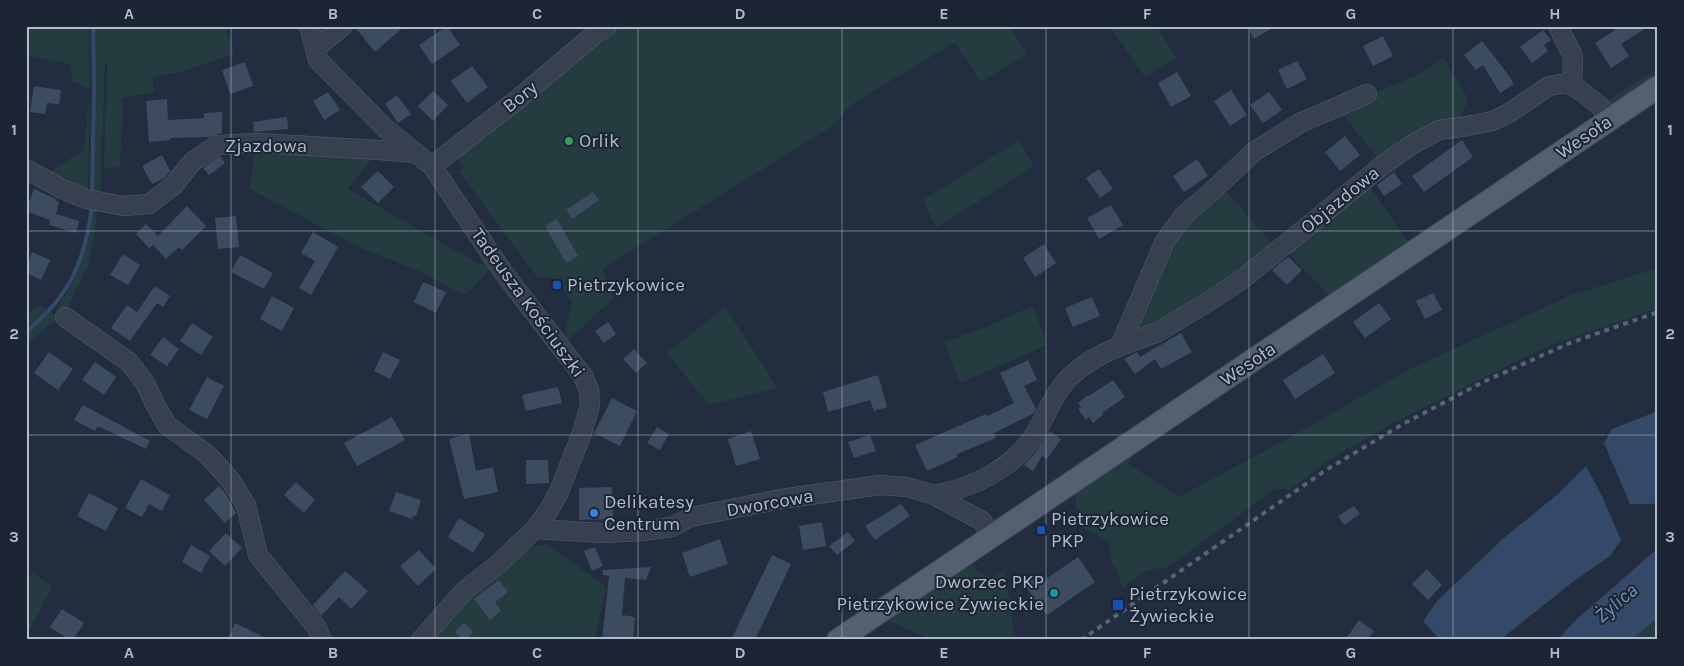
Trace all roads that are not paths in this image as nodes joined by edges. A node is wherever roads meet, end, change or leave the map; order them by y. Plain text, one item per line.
1 (309, 26) edge
2 (343, 26) edge
3 (607, 26) edge
4 (1558, 26) edge
5 (315, 49) junction
6 (1572, 86) junction
7 (1658, 87) edge
8 (1367, 94) dead end
9 (1609, 120) junction
10 (416, 153) junction
11 (432, 166) junction
12 (26, 169) edge
13 (65, 318) dead end
14 (1120, 346) junction
15 (934, 495) junction
16 (535, 529) junction
17 (992, 537) junction
18 (322, 640) edge
19 (421, 640) edge
20 (838, 640) edge

1 - 5 street, Tadeusza Kościuszki
2 - 5 street
3 - 11 street, Bory
4 - 6 street
5 - 10 street, Tadeusza Kościuszki
6 - 9 street
6 - 14 street, Objazdowa
7 - 9 main road, Wesoła
8 - 14 street
9 - 17 main road, Wesoła
10 - 11 street, Tadeusza Kościuszki
10 - 12 street, Zjazdowa
11 - 16 street, Tadeusza Kościuszki
13 - 18 street
14 - 15 street, Objazdowa
15 - 16 street, Dworcowa
15 - 17 street, Dworcowa
16 - 19 street, Tadeusza Kościuszki
17 - 20 main road, Wesoła

